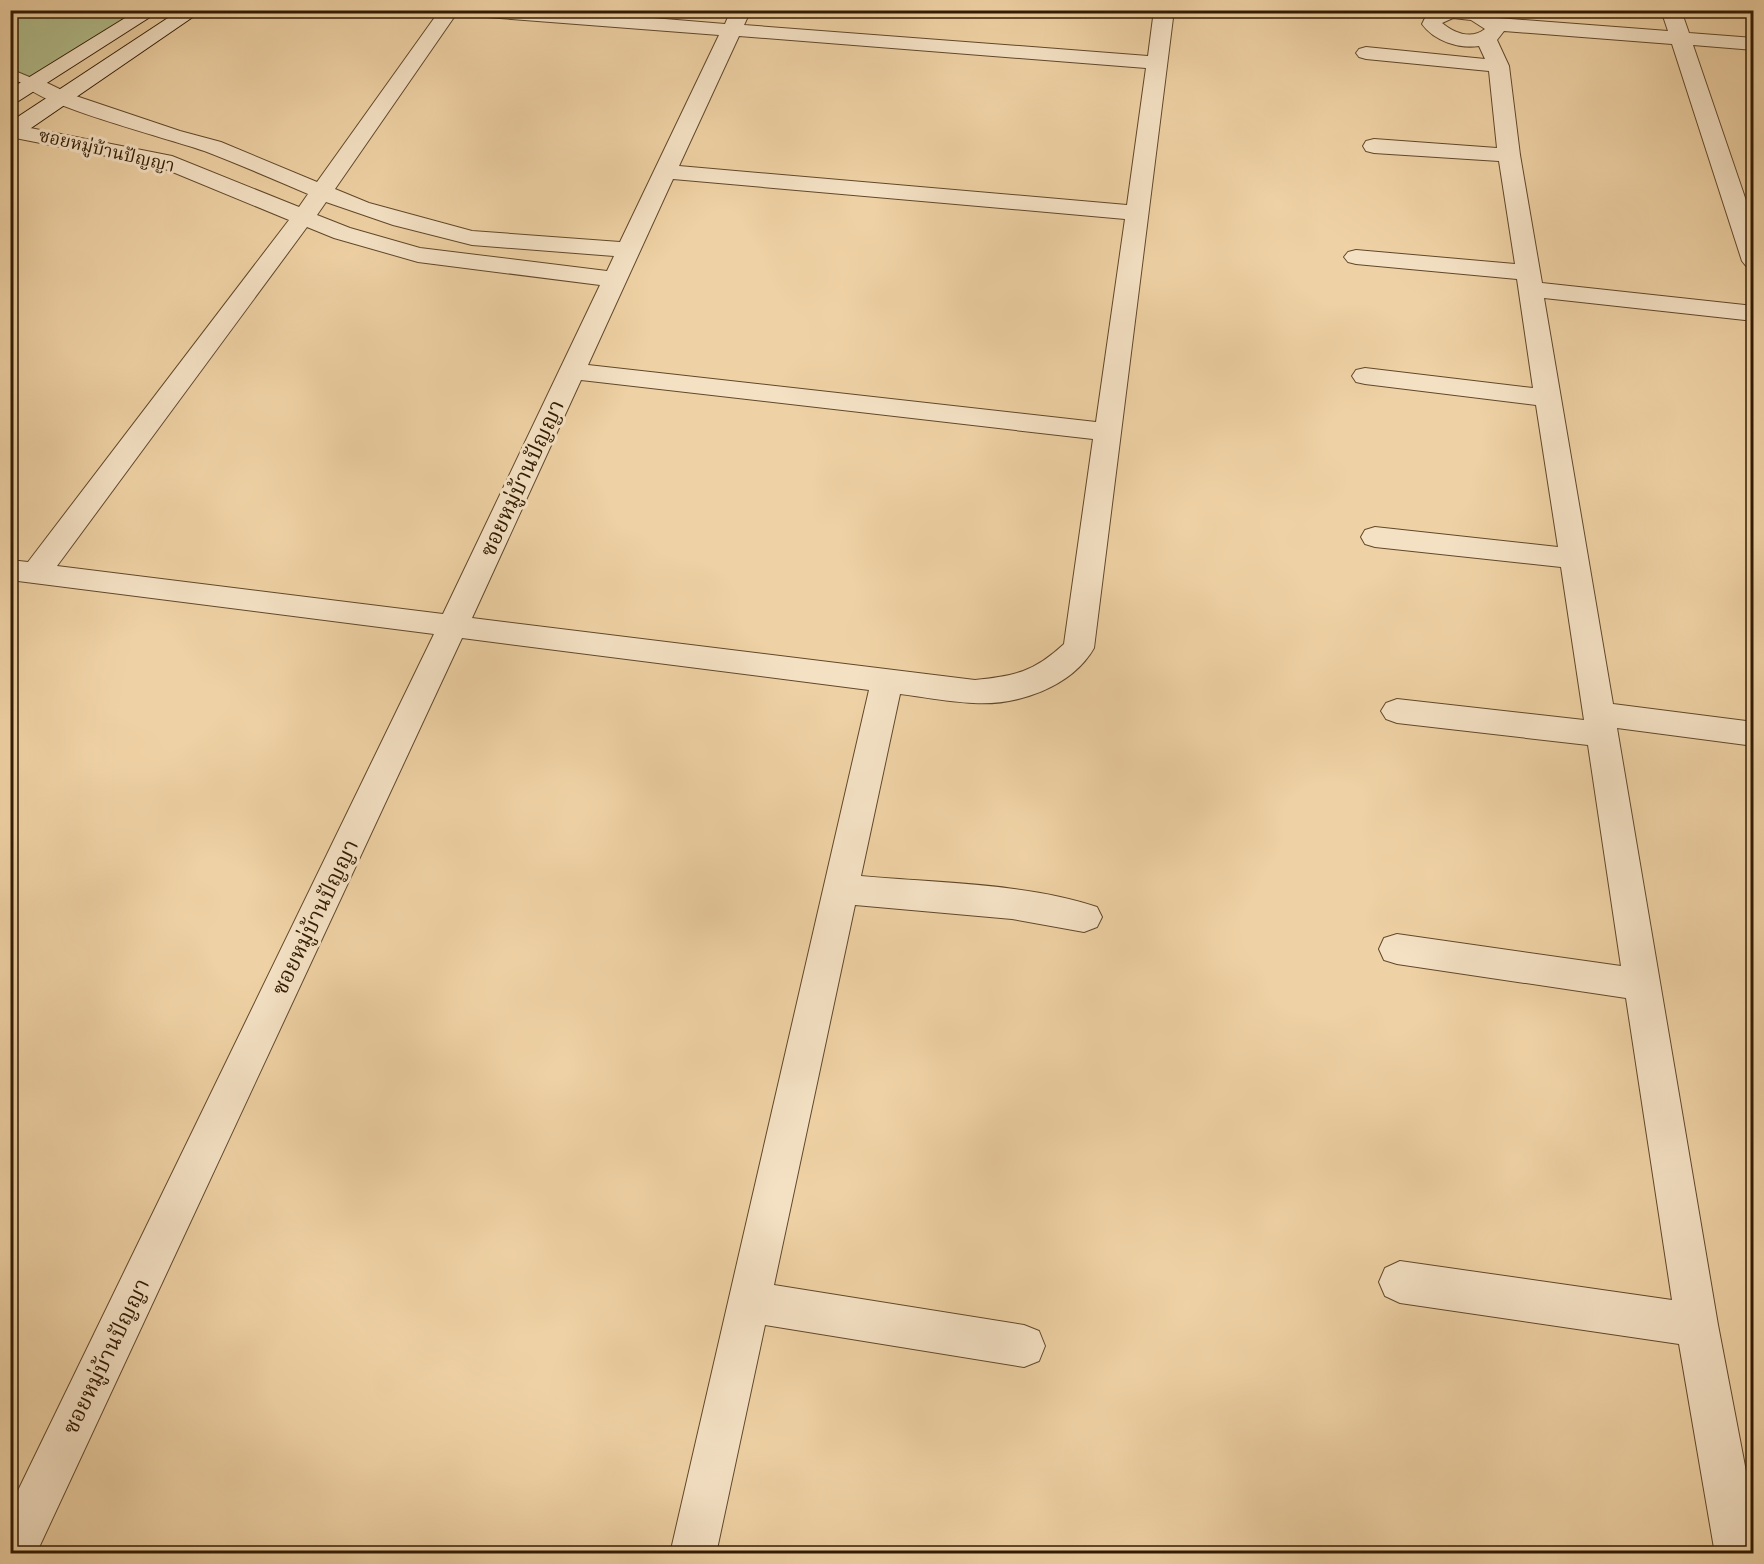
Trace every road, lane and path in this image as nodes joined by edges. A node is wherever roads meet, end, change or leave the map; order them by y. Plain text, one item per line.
1 (152, 10) edge
2 (194, 10) edge
3 (450, 10) edge
4 (474, 10) edge
5 (1164, 10) edge
6 (1671, 10) edge
7 (1440, 12) edge
8 (736, 21) edge
9 (1681, 40) junction
10 (1492, 43) junction
11 (1754, 44) edge
12 (1366, 54) dead end
13 (1157, 63) junction
14 (10, 72) edge
15 (34, 84) junction
16 (10, 98) edge
17 (63, 98) junction
18 (12, 130) edge
19 (1374, 146) dead end
20 (1509, 155) junction
21 (664, 172) junction
22 (323, 191) junction
23 (1138, 213) junction
24 (303, 217) junction
25 (628, 250) junction
26 (1356, 257) dead end
27 (1754, 261) edge
28 (614, 279) junction
29 (1530, 281) junction
30 (1754, 314) edge
31 (572, 371) junction
32 (1365, 376) dead end
33 (1549, 398) junction
34 (1108, 432) junction
35 (1375, 537) dead end
36 (1574, 559) junction
37 (23, 572) edge
38 (452, 627) junction
39 (887, 682) junction
40 (1397, 711) dead end
41 (1601, 724) junction
42 (1754, 734) edge
43 (841, 889) junction
44 (1084, 917) dead end
45 (1396, 949) dead end
46 (1642, 985) junction
47 (1400, 1282) dead end
48 (749, 1302) junction
49 (1697, 1325) junction
50 (1024, 1346) dead end
51 (1743, 1553) edge
52 (12, 1554) edge
53 (693, 1554) edge

1 - 15 street
2 - 17 street
3 - 22 street
4 - 8 street
5 - 13 street
6 - 9 street
7 - 10 street
7 - 10 street
8 - 13 street
8 - 21 street, ซอยหมู่บ้านปัญญา
9 - 10 street
9 - 11 street
9 - 27 street
10 - 12 street
10 - 20 street
13 - 23 street
14 - 15 lane
15 - 16 street
15 - 17 street, ซอยหมู่บ้านปัญญา
17 - 18 street
17 - 22 street, ซอยหมู่บ้านปัญญา
18 - 24 street, ซอยหมู่บ้านปัญญา
19 - 20 street
20 - 29 street
21 - 23 street
21 - 25 street, ซอยหมู่บ้านปัญญา
22 - 24 street
22 - 25 street, ซอยหมู่บ้านปัญญา
23 - 34 street
24 - 28 street, ซอยหมู่บ้านปัญญา
24 - 37 street
25 - 28 street, ซอยหมู่บ้านปัญญา
26 - 29 street
28 - 31 street, ซอยหมู่บ้านปัญญา
29 - 30 street
29 - 33 street
31 - 34 street
31 - 38 street, ซอยหมู่บ้านปัญญา
32 - 33 street
33 - 36 street
34 - 39 street
35 - 36 street
36 - 41 street
37 - 38 street
38 - 39 street
38 - 52 street, ซอยหมู่บ้านปัญญา
39 - 43 street
40 - 41 street
41 - 42 street
41 - 46 street
43 - 44 street
43 - 48 street
45 - 46 street
46 - 49 street
47 - 49 street
48 - 50 street
48 - 53 street
49 - 51 street

